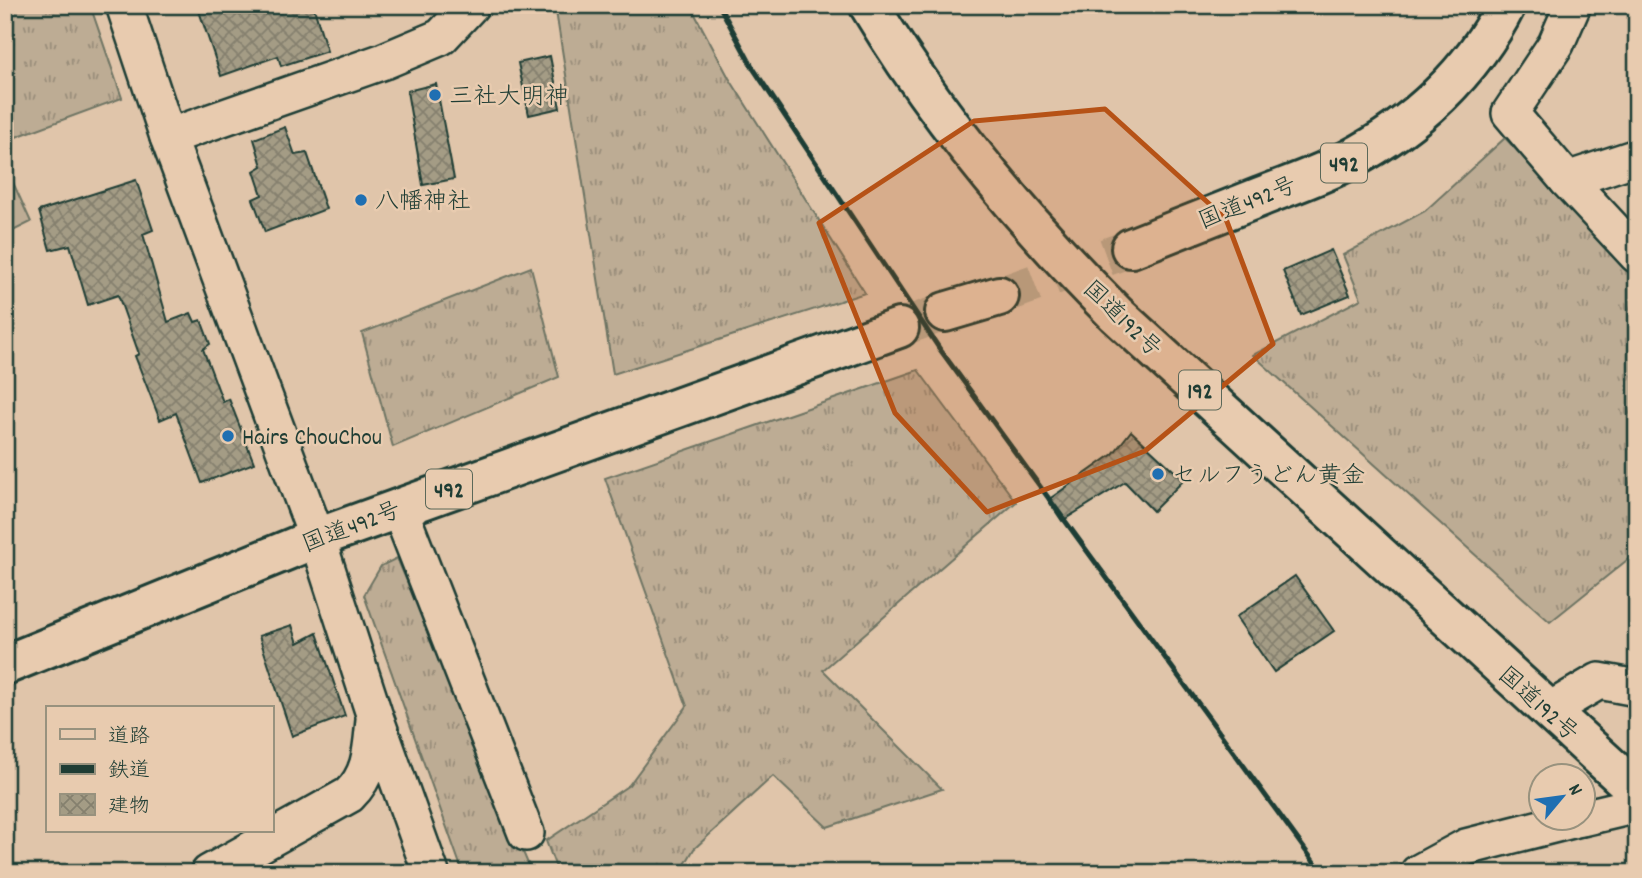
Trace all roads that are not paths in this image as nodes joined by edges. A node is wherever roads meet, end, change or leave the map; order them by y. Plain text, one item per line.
1 (124, 5) edge
2 (471, 5) edge
3 (869, 5) edge
4 (1506, 5) edge
5 (1573, 5) edge
6 (167, 137) junction
7 (1637, 157) edge
8 (1567, 180) junction
9 (1131, 248) tunnel mouth
10 (1637, 255) edge
11 (999, 296) tunnel mouth
12 (945, 312) tunnel mouth
13 (899, 328) tunnel mouth
14 (398, 508) junction
15 (317, 538) junction
16 (5, 665) edge
17 (1637, 688) edge
18 (374, 714) junction
19 (1561, 724) junction
20 (1637, 791) edge
21 (1637, 804) edge
22 (1596, 814) edge
23 (1526, 832) edge
24 (526, 833) dead end
25 (209, 873) edge
26 (431, 873) edge
27 (1418, 873) edge

1 - 6 street
2 - 6 street
3 - 19 highway, 国道192号 / 192
4 - 9 highway, 国道492号 / 492
5 - 8 street
6 - 15 street
7 - 8 street
8 - 10 street
11 - 12 highway
13 - 14 highway, 国道492号 / 492
14 - 15 highway, 国道492号 / 492
14 - 24 street
15 - 16 highway, 国道492号 / 492
15 - 18 street
17 - 19 street
18 - 25 street
18 - 26 street
19 - 20 highway, 国道192号 / 192
21 - 22 street
23 - 27 street

